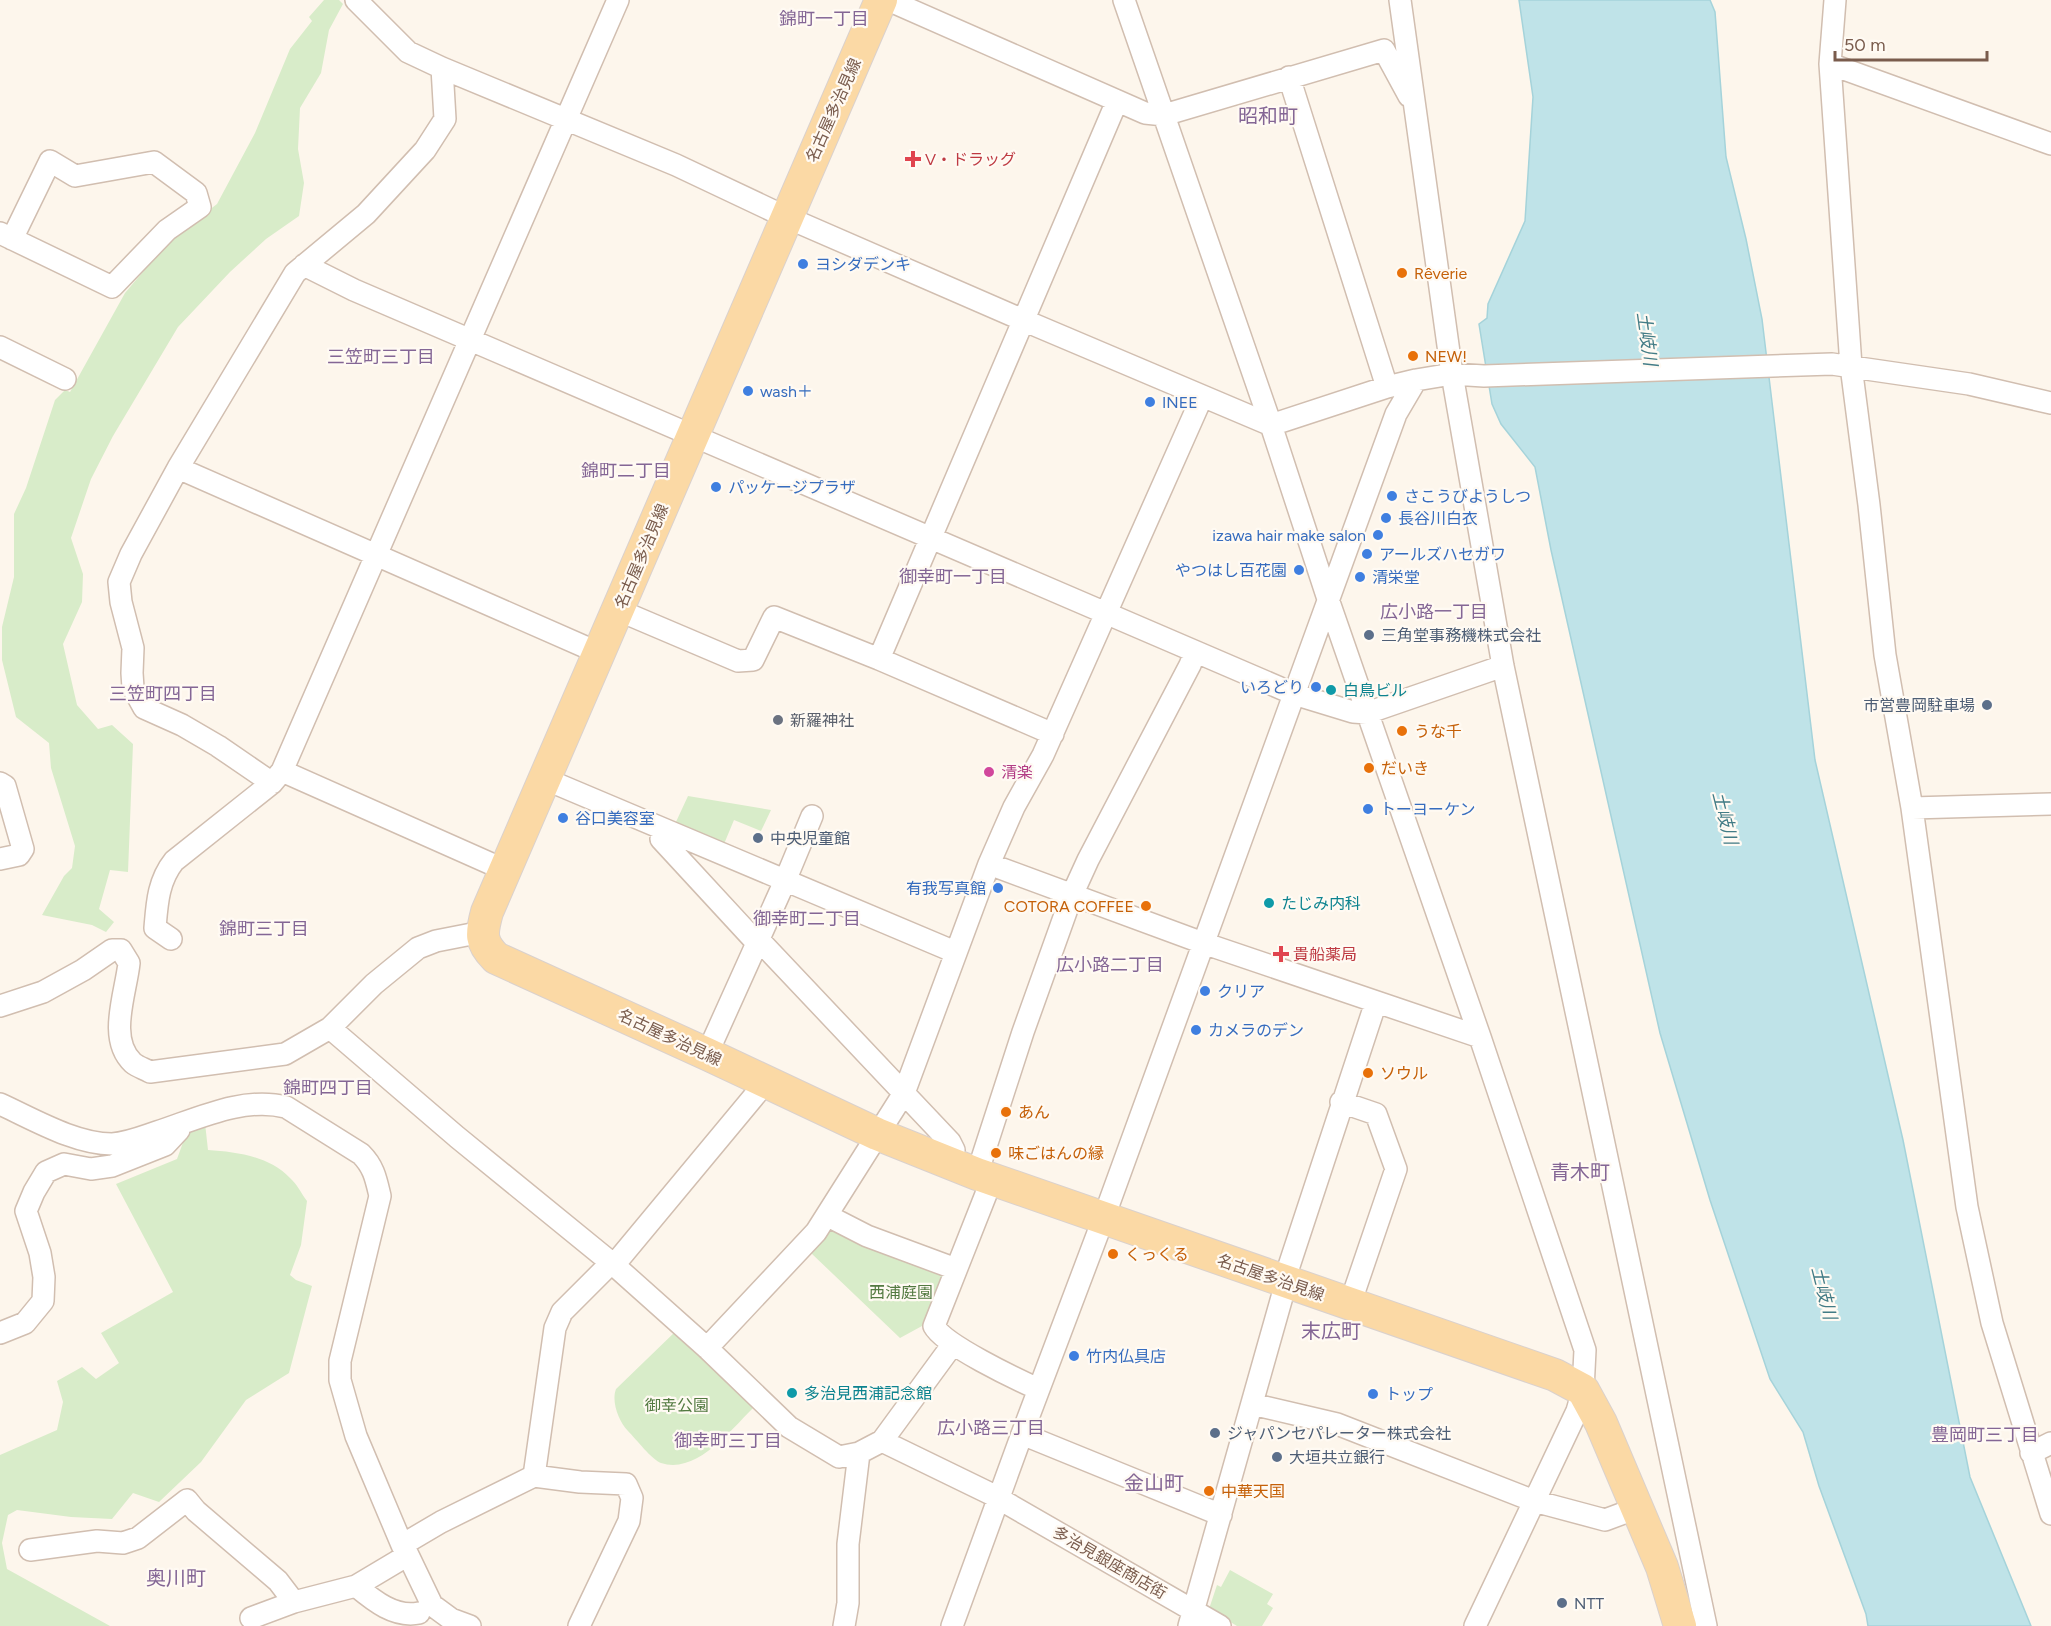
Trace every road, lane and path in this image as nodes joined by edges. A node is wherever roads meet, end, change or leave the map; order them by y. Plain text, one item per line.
1 (356, 0) edge
2 (618, 0) edge
3 (881, 0) edge
4 (888, 0) edge
5 (1124, 0) edge
6 (1400, 0) edge
7 (1835, 0) edge
8 (1830, 64) junction
9 (442, 68) junction
10 (1289, 77) junction
11 (1117, 101) junction
12 (1417, 110) junction
13 (1164, 115) junction
14 (566, 119) junction
15 (2051, 144) edge
16 (786, 217) junction
17 (6, 236) edge
18 (304, 265) junction
19 (1023, 320) junction
20 (470, 339) junction
21 (0, 347) edge
22 (1842, 365) junction
23 (1452, 374) junction
24 (65, 379) dead end
25 (1416, 380) junction
26 (1387, 387) junction
27 (1202, 397) junction
28 (2051, 403) edge
29 (1271, 424) junction
30 (693, 437) junction
31 (178, 468) junction
32 (930, 538) junction
33 (376, 555) junction
34 (1328, 599) junction
35 (618, 610) junction
36 (1106, 614) junction
37 (1195, 652) junction
38 (599, 653) junction
39 (879, 659) junction
40 (1503, 666) junction
41 (1294, 694) junction
42 (1367, 713) junction
43 (1053, 734) junction
44 (277, 777) junction
45 (545, 779) junction
46 (0, 783) edge
47 (2051, 804) edge
48 (1912, 808) junction
49 (812, 816) dead end
50 (661, 839) dead end
51 (0, 859) edge
52 (989, 864) junction
53 (505, 870) junction
54 (785, 881) junction
55 (1072, 895) junction
56 (482, 932) junction
57 (171, 939) dead end
58 (758, 941) junction
59 (1203, 943) junction
60 (955, 952) junction
61 (1376, 1002) junction
62 (0, 1006) edge
63 (330, 1028) junction
64 (1480, 1037) junction
65 (707, 1054) junction
66 (766, 1082) junction
67 (904, 1093) junction
68 (1341, 1102) junction
69 (0, 1104) edge
70 (185, 1123) junction
71 (877, 1134) junction
72 (954, 1150) dead end
73 (985, 1177) junction
74 (828, 1216) junction
75 (1104, 1218) junction
76 (614, 1265) junction
77 (956, 1269) junction
78 (1286, 1282) junction
79 (1350, 1304) junction
80 (0, 1333) edge
81 (953, 1344) junction
82 (707, 1348) junction
83 (1038, 1389) junction
84 (1583, 1390) junction
85 (1252, 1404) junction
86 (1022, 1434) junction
87 (882, 1441) junction
88 (2051, 1443) edge
89 (859, 1453) junction
90 (2031, 1453) junction
91 (534, 1476) junction
92 (999, 1499) junction
93 (1534, 1501) junction
94 (1637, 1508) junction
95 (2051, 1514) edge
96 (1221, 1515) junction
97 (30, 1550) dead end
98 (405, 1550) junction
99 (356, 1586) junction
100 (294, 1602) junction
101 (421, 1614) edge
102 (250, 1618) dead end
103 (1191, 1618) edge
104 (470, 1626) edge
105 (579, 1626) edge
106 (844, 1626) edge
107 (952, 1626) edge
108 (1220, 1626) edge
109 (1475, 1626) edge
110 (1680, 1626) edge
111 (1706, 1626) edge

1 - 9 street
2 - 14 street
3 - 16 main road, 名古屋多治見線
4 - 11 street
5 - 13 street
6 - 12 street
7 - 8 street
8 - 15 street
8 - 22 street
9 - 14 street
9 - 18 street
10 - 12 street
10 - 13 street
10 - 26 street
11 - 13 street
11 - 19 street
12 - 23 street
13 - 29 street
14 - 16 street
14 - 20 street
16 - 19 street
16 - 30 main road, 名古屋多治見線
17 - 17 street
18 - 20 street
18 - 31 street
19 - 27 street
19 - 32 street
20 - 30 street
20 - 33 street
21 - 24 street
22 - 23 street
22 - 28 street
22 - 48 street
23 - 25 street
23 - 40 street
25 - 26 street
25 - 34 street
26 - 29 street
27 - 29 street
27 - 36 street
29 - 34 street
30 - 32 street
30 - 35 main road, 名古屋多治見線
31 - 33 street
31 - 44 street
32 - 36 street
32 - 39 street
33 - 38 street
33 - 44 street
34 - 41 street
34 - 42 street
35 - 38 main road, 名古屋多治見線
35 - 39 street
36 - 37 street
36 - 43 street
37 - 41 street
37 - 55 street
38 - 45 main road, 名古屋多治見線
39 - 43 street
40 - 42 street
40 - 111 street
41 - 42 street
41 - 59 street
42 - 64 street
43 - 52 street
44 - 53 street
44 - 57 street
45 - 53 main road, 名古屋多治見線
45 - 54 street
46 - 51 street
47 - 48 street
48 - 90 street
49 - 54 street
50 - 58 street
52 - 55 street
52 - 60 street
53 - 56 main road, 名古屋多治見線
54 - 58 street
54 - 60 street
55 - 59 street
55 - 73 street
56 - 63 street
56 - 65 main road, 名古屋多治見線
58 - 65 street
58 - 67 street
59 - 61 street
59 - 75 street
60 - 67 street
61 - 64 street
61 - 68 street
62 - 63 street
63 - 76 street
64 - 84 street
65 - 66 main road, 名古屋多治見線
66 - 71 main road, 名古屋多治見線
66 - 76 street
67 - 71 street
67 - 72 street
68 - 78 street
68 - 79 street
69 - 70 street
70 - 80 street
70 - 98 street
71 - 73 main road, 名古屋多治見線
71 - 74 street
73 - 75 main road, 名古屋多治見線
73 - 77 street
74 - 77 street
74 - 82 street
75 - 78 main road, 名古屋多治見線
75 - 83 street
76 - 82 street
76 - 91 street
77 - 81 street
78 - 79 main road, 名古屋多治見線
78 - 85 street
79 - 84 main road, 名古屋多治見線
81 - 83 street
81 - 87 street
82 - 89 street
83 - 86 street
84 - 93 street
84 - 94 main road
85 - 93 street
85 - 96 street
86 - 92 street
86 - 96 street
87 - 89 street
87 - 92 street, 多治見銀座商店街
88 - 90 street
89 - 106 street
90 - 95 street
91 - 98 street
91 - 105 street
92 - 103 street, 多治見銀座商店街
92 - 107 street
93 - 94 street
93 - 109 street
94 - 110 main road
96 - 103 street
97 - 100 street
98 - 99 street
98 - 101 street
99 - 100 street
99 - 101 street
100 - 102 street
101 - 104 street
103 - 108 street, 多治見銀座商店街

